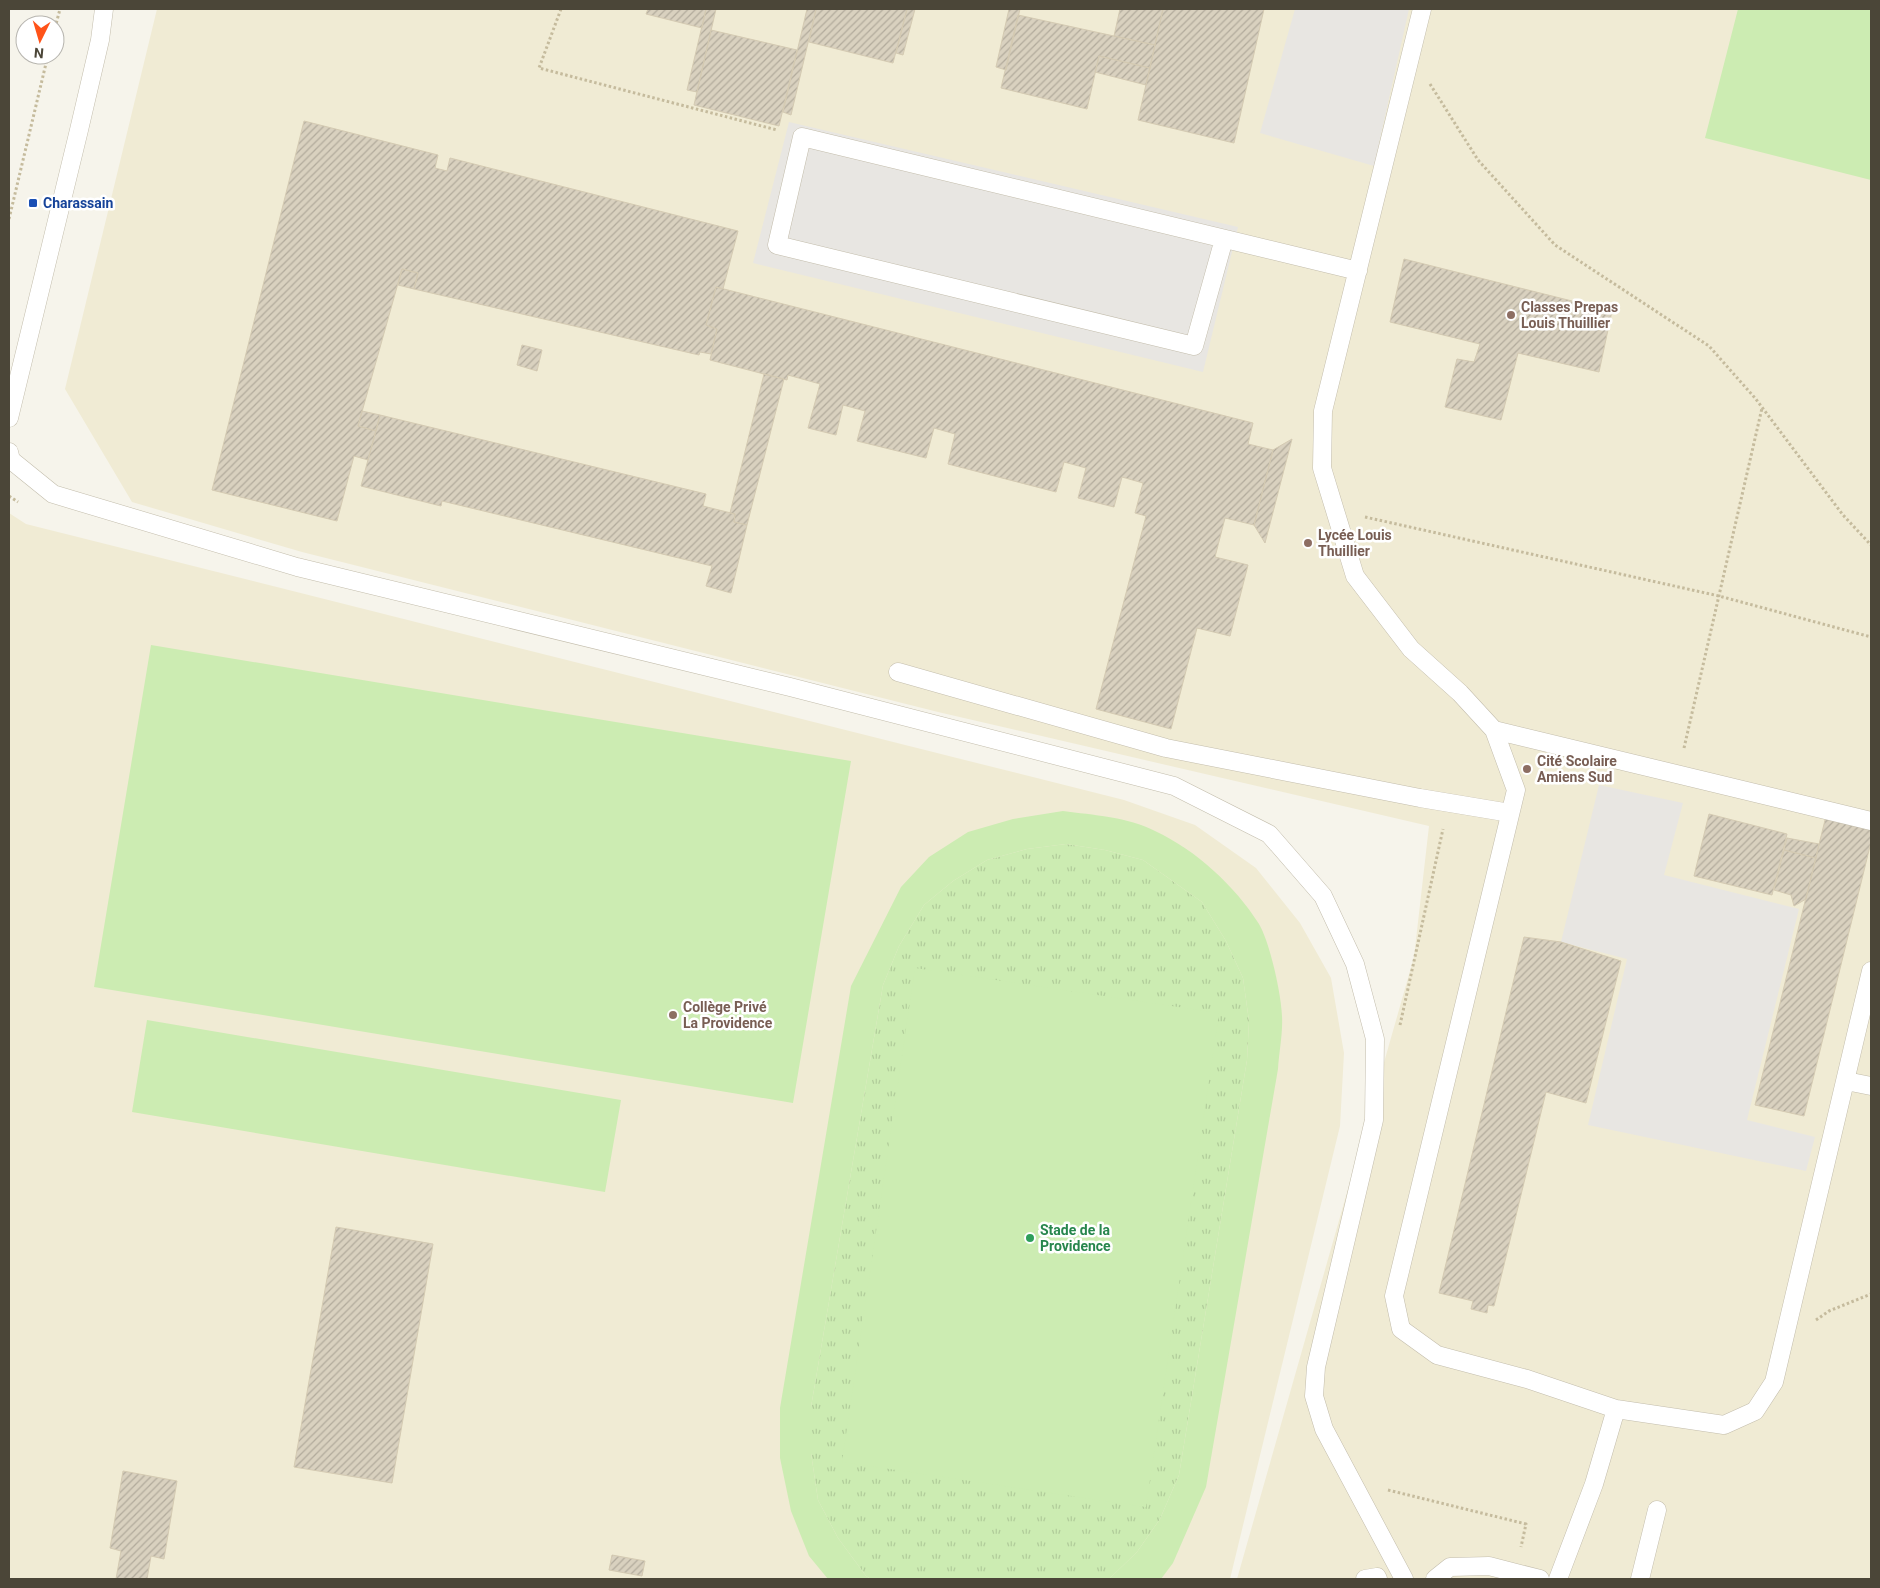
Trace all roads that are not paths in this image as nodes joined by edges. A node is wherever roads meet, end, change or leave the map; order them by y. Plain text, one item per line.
1 (104, 9) edge
2 (1422, 9) edge
3 (1224, 239) junction
4 (1358, 271) junction
5 (9, 418) edge
6 (9, 452) edge
7 (898, 672) dead end
8 (1494, 730) junction
9 (1510, 813) junction
10 (1871, 822) edge
11 (1871, 971) edge
12 (1846, 1081) junction
13 (1871, 1086) edge
14 (1616, 1409) junction
15 (1657, 1510) dead end
16 (1365, 1579) edge
17 (1378, 1579) edge
18 (1404, 1579) edge
19 (1435, 1579) edge
20 (1540, 1579) edge
21 (1558, 1579) edge
22 (1640, 1579) edge

1 - 5 lane
2 - 4 lane
3 - 3 lane
3 - 4 lane
4 - 8 lane
6 - 18 lane
7 - 9 lane
8 - 9 lane
8 - 10 lane
9 - 14 lane
11 - 12 lane
12 - 13 lane
12 - 14 lane
14 - 21 lane
15 - 22 lane
16 - 17 lane
19 - 20 lane

